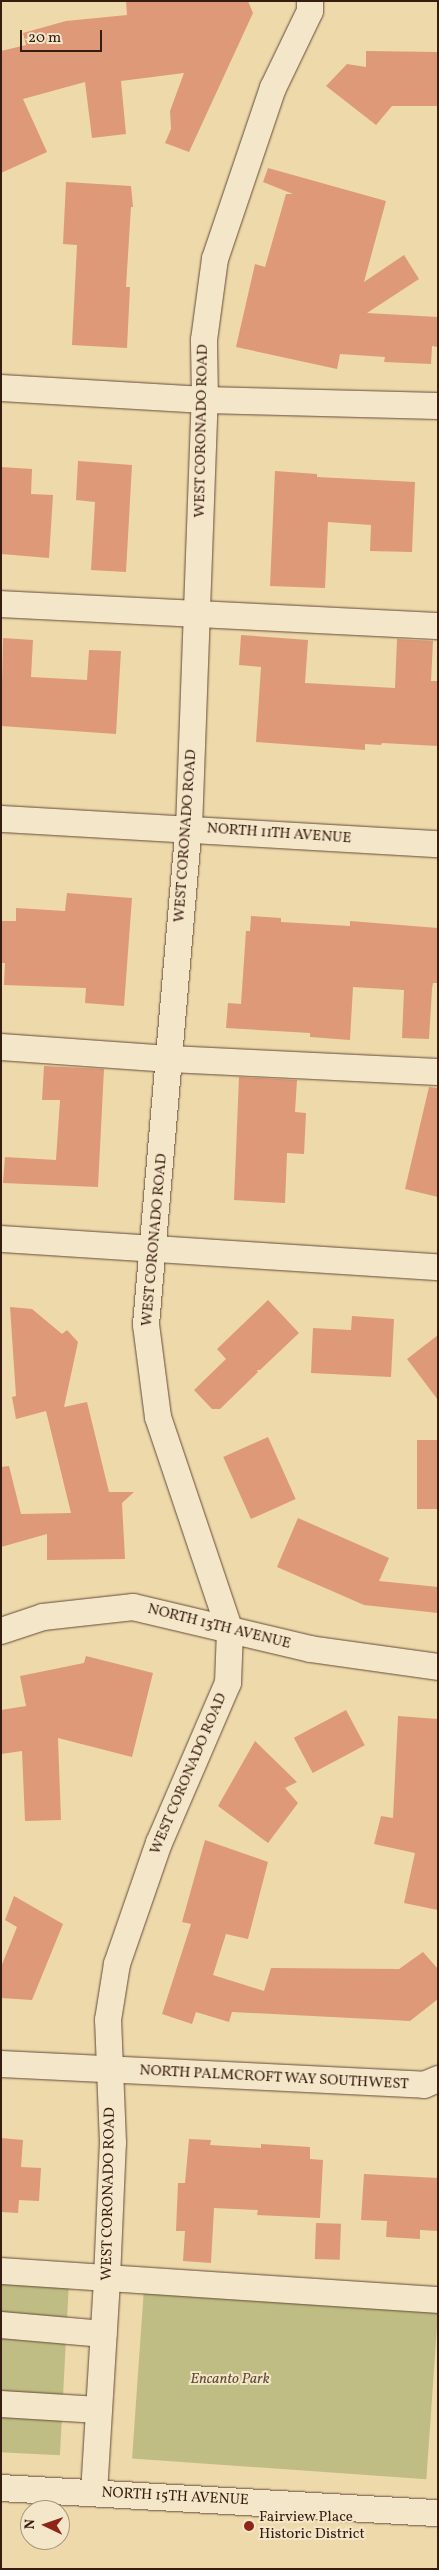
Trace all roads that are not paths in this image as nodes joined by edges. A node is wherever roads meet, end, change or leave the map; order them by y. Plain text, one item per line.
1 (310, 1) edge
2 (1, 388) edge
3 (204, 400) junction
4 (438, 406) edge
5 (1, 604) edge
6 (197, 616) junction
7 (438, 626) edge
8 (1, 819) edge
9 (189, 828) junction
10 (438, 844) edge
11 (1, 1047) edge
12 (170, 1059) junction
13 (438, 1072) edge
14 (1, 1239) edge
15 (153, 1249) junction
16 (438, 1267) edge
17 (1, 1630) edge
18 (230, 1631) junction
19 (438, 1667) edge
20 (1, 2064) edge
21 (109, 2071) junction
22 (438, 2079) edge
23 (1, 2271) edge
24 (108, 2278) junction
25 (438, 2300) edge
26 (1, 2325) edge
27 (104, 2334) junction
28 (1, 2404) edge
29 (99, 2410) junction
30 (1, 2488) edge
31 (94, 2493) junction
32 (438, 2513) edge

1 - 3 street, WEST CORONADO ROAD
2 - 3 street
3 - 4 street
3 - 6 street, WEST CORONADO ROAD
5 - 6 street
6 - 7 street
6 - 9 street, WEST CORONADO ROAD
8 - 9 street, NORTH 11TH AVENUE
9 - 10 street, NORTH 11TH AVENUE
9 - 12 street, WEST CORONADO ROAD
11 - 12 street
12 - 13 street
12 - 15 street, WEST CORONADO ROAD
14 - 15 street
15 - 16 street
15 - 18 street, WEST CORONADO ROAD
17 - 18 street, NORTH 13TH AVENUE
18 - 19 street, NORTH 13TH AVENUE
18 - 21 street, WEST CORONADO ROAD
20 - 21 street, NORTH PALMCROFT WAY SOUTHWEST
21 - 22 street, NORTH PALMCROFT WAY SOUTHWEST
21 - 24 street, WEST CORONADO ROAD
23 - 24 street
24 - 25 street
24 - 27 street, WEST CORONADO ROAD
26 - 27 street
27 - 29 street, WEST CORONADO ROAD
28 - 29 street
29 - 31 street, WEST CORONADO ROAD
30 - 31 street, NORTH 15TH AVENUE
31 - 32 street, NORTH 15TH AVENUE

